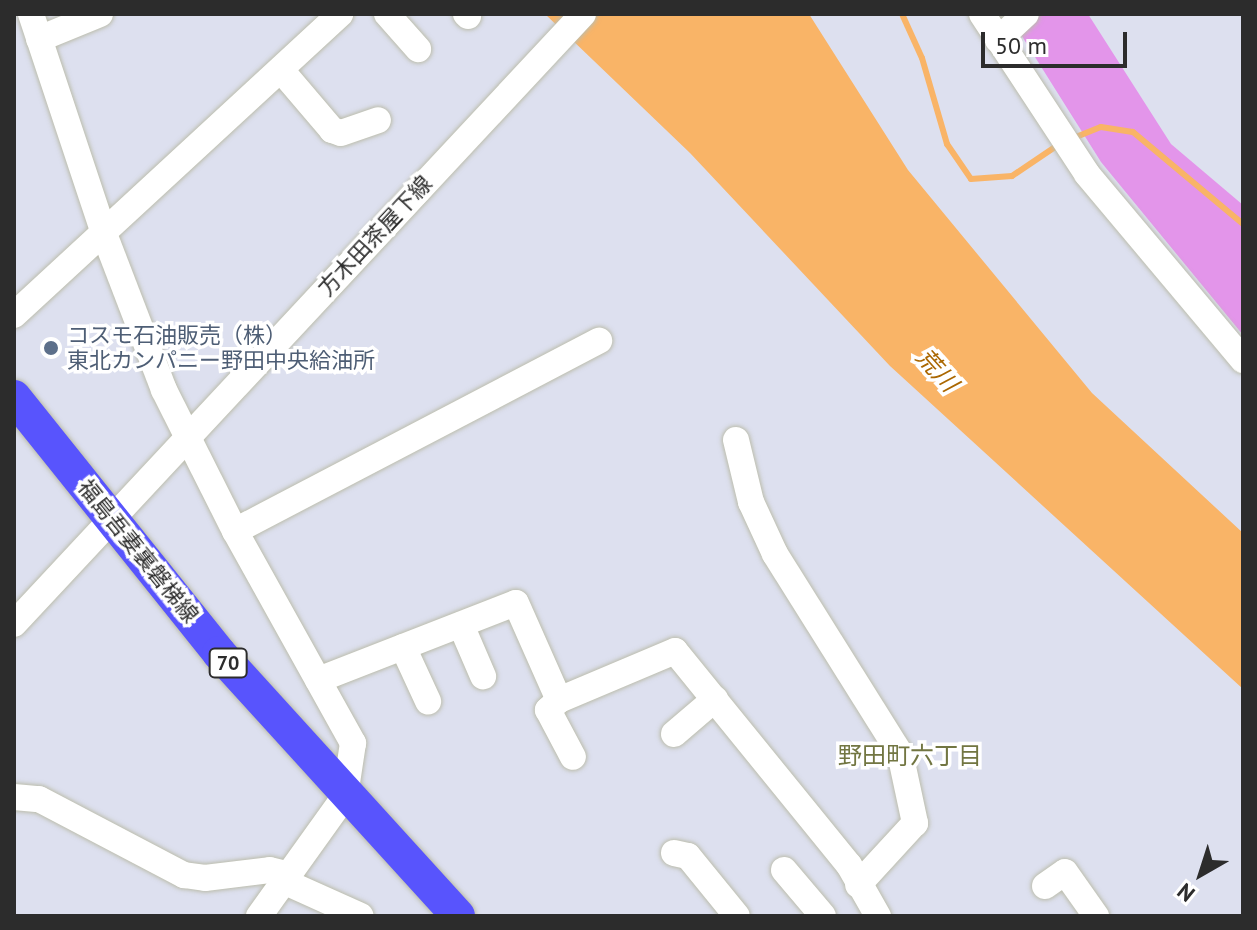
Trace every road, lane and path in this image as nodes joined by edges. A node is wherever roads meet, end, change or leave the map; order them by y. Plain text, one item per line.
1 (100, 14) edge
2 (340, 14) edge
3 (387, 14) edge
4 (583, 14) edge
5 (982, 14) edge
6 (1026, 14) edge
7 (35, 26) edge
8 (998, 40) junction
9 (418, 49) dead end
10 (281, 70) junction
11 (378, 120) dead end
12 (103, 231) junction
13 (14, 315) edge
14 (599, 341) dead end
15 (1243, 360) edge
16 (14, 397) edge
17 (187, 440) junction
18 (736, 440) dead end
19 (112, 519) junction
20 (235, 531) junction
21 (14, 624) edge
22 (461, 625) junction
23 (403, 647) junction
24 (483, 676) dead end
25 (318, 680) junction
26 (715, 699) junction
27 (559, 700) junction
28 (428, 701) dead end
29 (674, 734) dead end
30 (573, 757) dead end
31 (345, 796) junction
32 (14, 797) edge
33 (674, 853) dead end
34 (784, 870) dead end
35 (285, 878) junction
36 (1045, 886) dead end
37 (865, 905) edge
38 (259, 916) edge
39 (361, 916) edge
40 (458, 916) edge
41 (737, 916) edge
42 (823, 916) edge
43 (1096, 916) edge

1 - 7 street
2 - 10 street
3 - 9 street
4 - 17 street, 方木田茶屋下線
5 - 8 street
6 - 8 street
7 - 12 street
8 - 15 street
10 - 11 street
10 - 12 street
12 - 13 street
12 - 17 street
14 - 20 street
16 - 19 main road, 福島吾妻裏磐梯線 / 70
17 - 19 street, 方木田茶屋下線
17 - 20 street
18 - 37 street
19 - 21 street, 方木田茶屋下線
19 - 31 main road, 福島吾妻裏磐梯線 / 70
20 - 25 street
22 - 23 street
22 - 24 street
22 - 27 street
23 - 25 street
23 - 28 street
25 - 31 street
26 - 27 street
26 - 29 street
26 - 37 street
27 - 30 street
31 - 35 street
31 - 40 main road, 福島吾妻裏磐梯線 / 70
32 - 35 street
33 - 41 street
34 - 42 street
35 - 38 street
35 - 39 street
36 - 43 street

